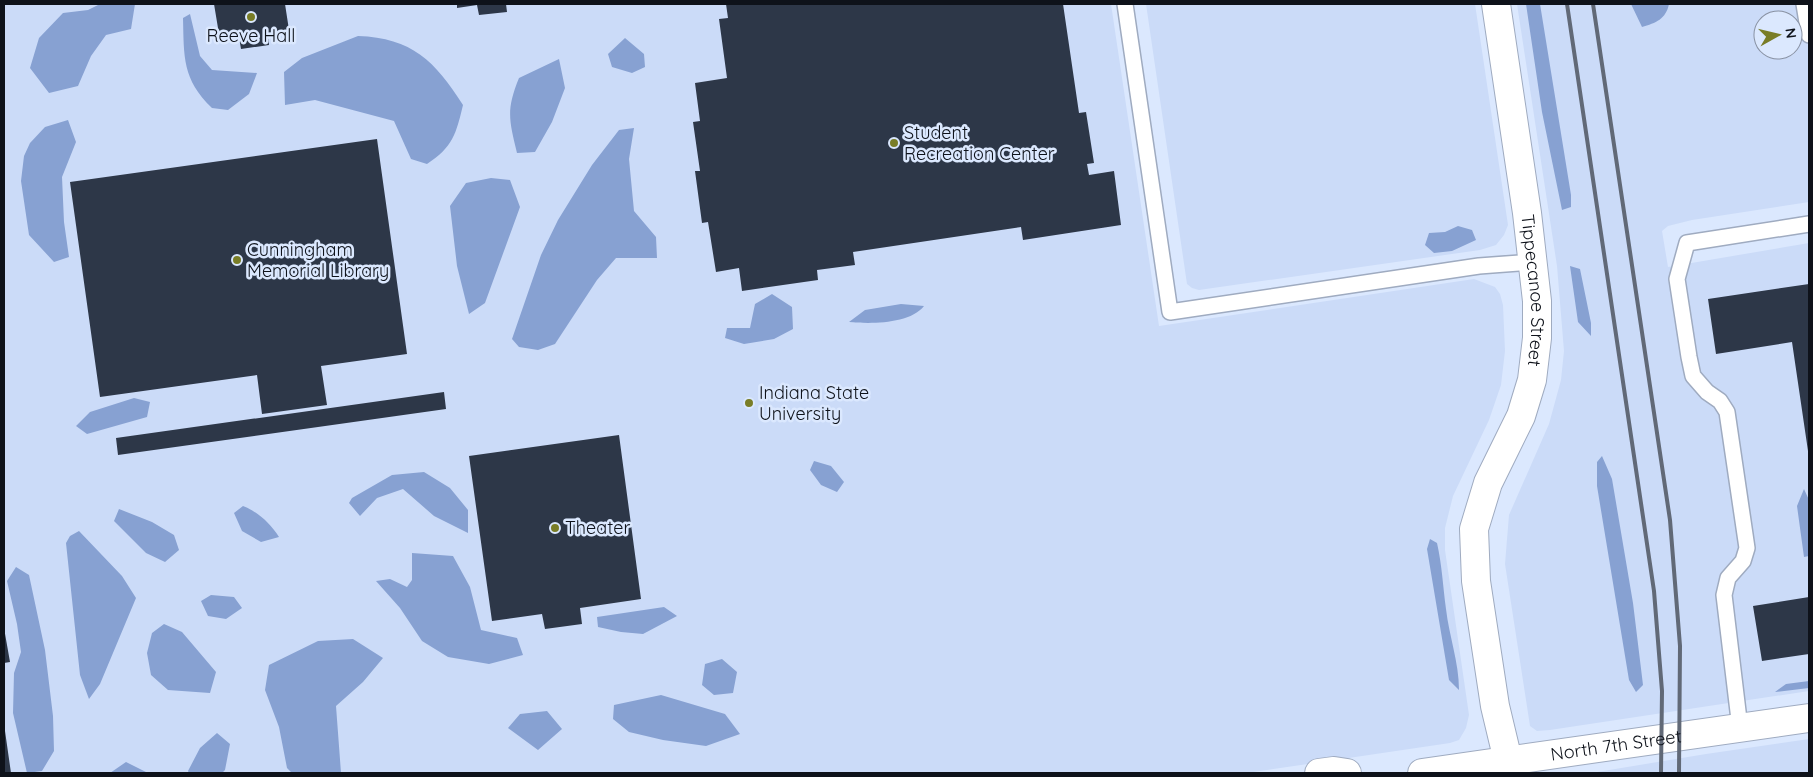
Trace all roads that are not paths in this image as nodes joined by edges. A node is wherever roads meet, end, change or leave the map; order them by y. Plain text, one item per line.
1 (1125, 4) edge
2 (1496, 4) edge
3 (1804, 4) edge
4 (1809, 35) edge
5 (1809, 224) edge
6 (1532, 262) junction
7 (1809, 718) edge
8 (1740, 728) junction
9 (1510, 767) edge
10 (1320, 773) edge
11 (1347, 773) edge
12 (1422, 773) edge

1 - 6 lane
2 - 6 street, Tippecanoe Street
3 - 4 lane
5 - 8 lane
6 - 9 street, Tippecanoe Street
7 - 8 street, North 7th Street
8 - 9 street, North 7th Street
9 - 12 street, North 7th Street
10 - 11 street

